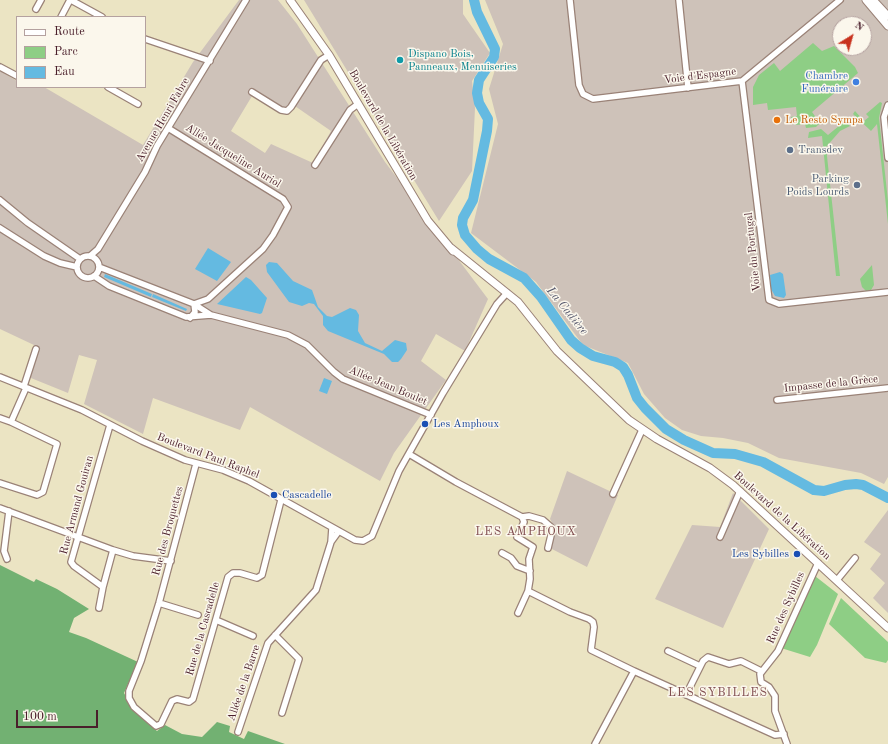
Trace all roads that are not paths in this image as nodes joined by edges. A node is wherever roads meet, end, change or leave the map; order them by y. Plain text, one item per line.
1 (41, 0) edge
2 (71, 0) edge
3 (246, 0) edge
4 (290, 0) edge
5 (294, 0) edge
6 (570, 0) edge
7 (678, 0) edge
8 (840, 0) edge
9 (866, 0) edge
10 (873, 0) edge
11 (36, 8) dead end
12 (299, 12) junction
13 (62, 16) edge
14 (100, 16) edge
15 (888, 16) edge
16 (888, 26) edge
17 (146, 39) edge
18 (329, 55) junction
19 (210, 61) junction
20 (0, 67) edge
21 (16, 75) edge
22 (742, 81) junction
23 (110, 88) edge
24 (688, 88) junction
25 (252, 92) dead end
26 (138, 104) dead end
27 (358, 104) junction
28 (888, 105) edge
29 (168, 128) junction
30 (888, 158) edge
31 (315, 165) dead end
32 (0, 200) edge
33 (0, 228) edge
34 (98, 250) junction
35 (90, 256) junction
36 (80, 259) junction
37 (96, 260) junction
38 (77, 267) junction
39 (99, 267) junction
40 (94, 276) junction
41 (888, 292) edge
42 (506, 294) junction
43 (194, 304) junction
44 (211, 315) junction
45 (190, 318) junction
46 (36, 349) dead end
47 (0, 377) edge
48 (25, 387) junction
49 (888, 388) edge
50 (777, 400) dead end
51 (430, 415) junction
52 (0, 418) edge
53 (11, 422) junction
54 (110, 425) junction
55 (642, 430) junction
56 (409, 454) junction
57 (196, 464) junction
58 (0, 483) edge
59 (740, 491) junction
60 (613, 494) dead end
61 (281, 500) junction
62 (0, 508) edge
63 (9, 511) junction
64 (522, 517) junction
65 (332, 528) junction
66 (339, 531) junction
67 (720, 536) dead end
68 (78, 537) junction
69 (331, 542) junction
70 (548, 548) dead end
71 (113, 550) junction
72 (502, 553) dead end
73 (7, 558) dead end
74 (854, 558) dead end
75 (171, 561) junction
76 (818, 563) junction
77 (530, 571) junction
78 (837, 580) junction
79 (103, 587) junction
80 (528, 591) junction
81 (159, 603) junction
82 (99, 608) dead end
83 (518, 613) dead end
84 (198, 615) dead end
85 (216, 620) junction
86 (888, 628) edge
87 (275, 635) junction
88 (253, 636) dead end
89 (668, 651) dead end
90 (700, 666) junction
91 (634, 671) junction
92 (761, 671) junction
93 (686, 695) junction
94 (282, 713) dead end
95 (156, 726) joint
96 (238, 732) dead end
97 (784, 734) junction
98 (595, 744) edge
99 (787, 744) edge

1 - 11 street
2 - 13 street
2 - 14 street
3 - 19 street, Avenue Henri Fabre
4 - 12 street, Boulevard de la Libération
5 - 12 street, Boulevard de la Libération
6 - 24 street, Voie d'Espagne
7 - 24 street
8 - 22 street, Voie d'Espagne
9 - 16 street
10 - 15 street
12 - 18 street, Boulevard de la Libération
17 - 19 street
18 - 25 street
18 - 27 street, Boulevard de la Libération
19 - 29 street, Avenue Henri Fabre
20 - 21 street
22 - 24 street, Voie d'Espagne
22 - 41 street, Voie du Portugal
23 - 26 street
27 - 31 street
27 - 42 street, Boulevard de la Libération
28 - 30 street
29 - 34 street, Avenue Henri Fabre
29 - 43 street, Allée Jacqueline Auriol
32 - 36 street
33 - 38 street
34 - 35 street, Avenue Henri Fabre
34 - 37 street, Avenue Henri Fabre
35 - 36 street
35 - 37 street
36 - 38 street
37 - 39 street
38 - 40 street
39 - 40 street
39 - 43 street
40 - 45 street
42 - 51 street, Boulevard Paul Raphel
42 - 55 street, Boulevard de la Libération
43 - 44 street
43 - 45 street
44 - 45 street
44 - 51 street, Allée Jean Boulet
46 - 48 street
47 - 48 street, Boulevard Paul Raphel
48 - 53 street
48 - 54 street, Boulevard Paul Raphel
49 - 50 street, Impasse de la Grèce
51 - 56 street, Boulevard Paul Raphel
52 - 53 street
53 - 58 street
54 - 57 street, Boulevard Paul Raphel
54 - 68 street, Rue Armand Gouiran
55 - 59 street, Boulevard de la Libération
55 - 60 street
56 - 64 street
56 - 66 street, Boulevard Paul Raphel
57 - 61 street, Boulevard Paul Raphel
57 - 75 street, Rue des Broquettes
59 - 67 street
59 - 76 street, Boulevard de la Libération
61 - 65 street, Boulevard Paul Raphel
61 - 85 street, Rue de la Cascadelle
62 - 63 street
63 - 68 street
63 - 73 street
64 - 70 street
64 - 77 street
65 - 66 street, Boulevard Paul Raphel
65 - 69 street, Allée de la Barre
66 - 69 street, Allée de la Barre
68 - 71 street
68 - 79 street, Rue Armand Gouiran
69 - 87 street, Allée de la Barre
71 - 75 street
71 - 79 street
72 - 77 street
74 - 78 street
75 - 81 street, Rue des Broquettes
76 - 78 street, Boulevard de la Libération
76 - 92 street, Rue des Sybilles
77 - 80 street
78 - 86 street, Boulevard de la Libération
79 - 82 street
80 - 83 street
80 - 91 street
81 - 84 street
81 - 95 street, Rue des Broquettes
85 - 88 street
85 - 95 street, Rue de la Cascadelle
87 - 94 street
87 - 96 street, Allée de la Barre
89 - 90 street
90 - 92 street
90 - 93 street
91 - 93 street
91 - 98 street
92 - 97 street
93 - 97 street
97 - 99 street

